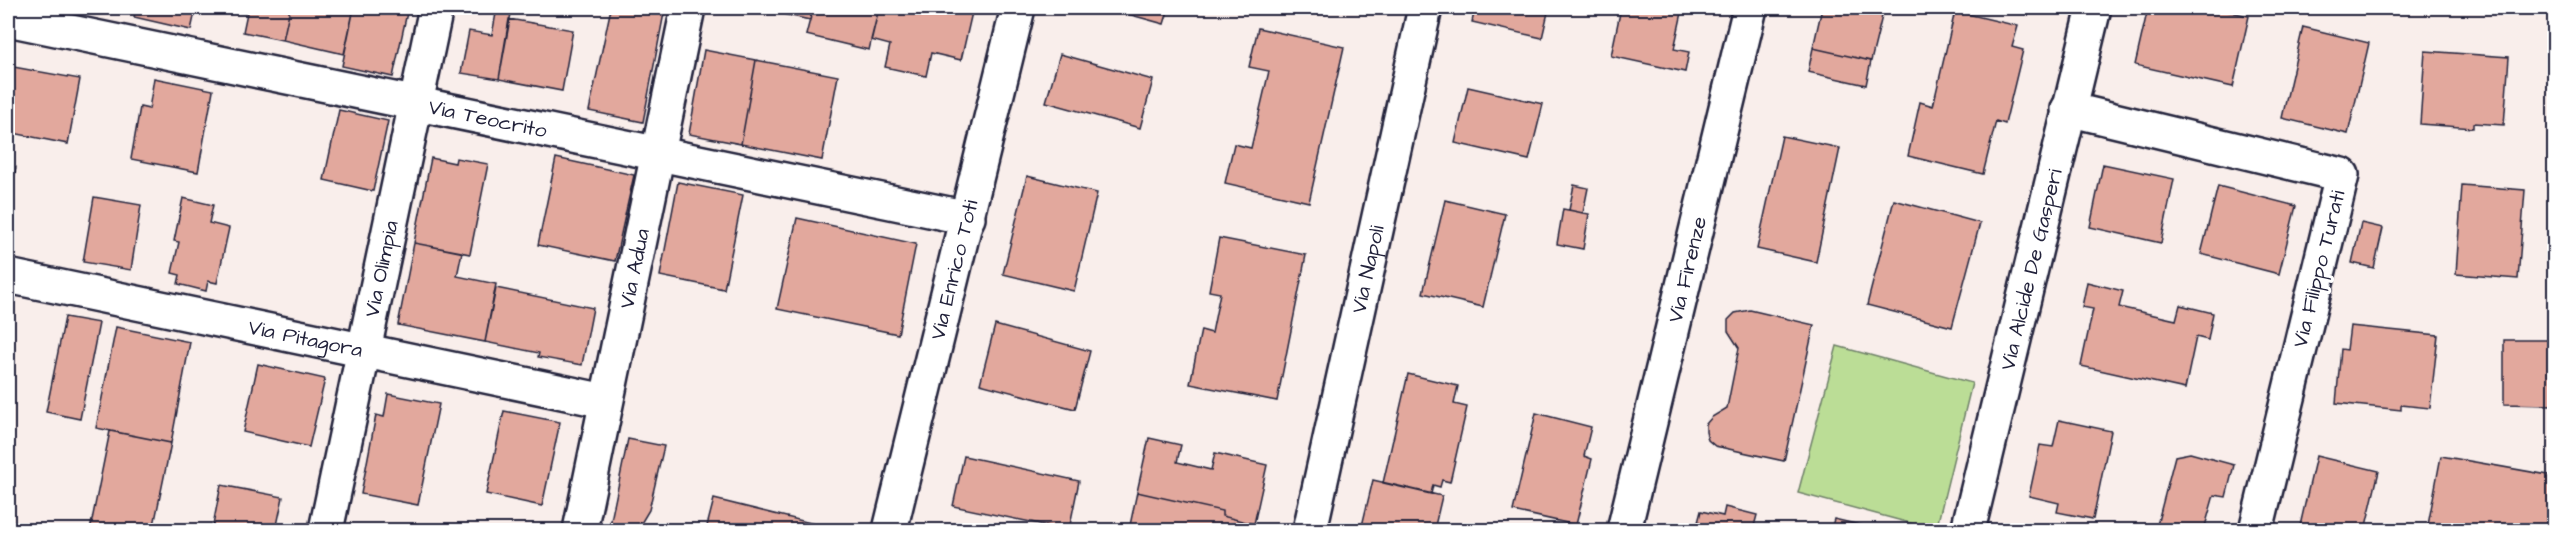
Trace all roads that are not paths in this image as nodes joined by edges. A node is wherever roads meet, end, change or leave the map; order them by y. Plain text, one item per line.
1 (436, 8) edge
2 (688, 8) edge
3 (1018, 8) edge
4 (1425, 8) edge
5 (1750, 8) edge
6 (2094, 8) edge
7 (8, 19) edge
8 (415, 104) junction
9 (2068, 109) junction
10 (659, 154) junction
11 (968, 218) junction
12 (8, 276) edge
13 (364, 351) junction
14 (605, 401) junction
15 (326, 531) edge
16 (580, 531) edge
17 (890, 531) edge
18 (1310, 531) edge
19 (1624, 531) edge
20 (1968, 531) edge
21 (2256, 531) edge

1 - 8 street, Via Olimpia
2 - 10 street, Via Adua
3 - 11 street, Via Enrico Toti
4 - 18 street, Via Napoli
5 - 19 street, Via Firenze
6 - 9 street, Via Alcide De Gasperi
7 - 8 street, Via Teocrito
8 - 10 street, Via Teocrito
8 - 13 street, Via Olimpia
9 - 20 street, Via Alcide De Gasperi
9 - 21 street, Via Filippo Turati
10 - 11 street, Via Teocrito
10 - 14 street, Via Adua
11 - 17 street, Via Enrico Toti
12 - 13 street, Via Pitagora
13 - 14 street, Via Pitagora
13 - 15 street, Via Olimpia
14 - 16 street, Via Adua

